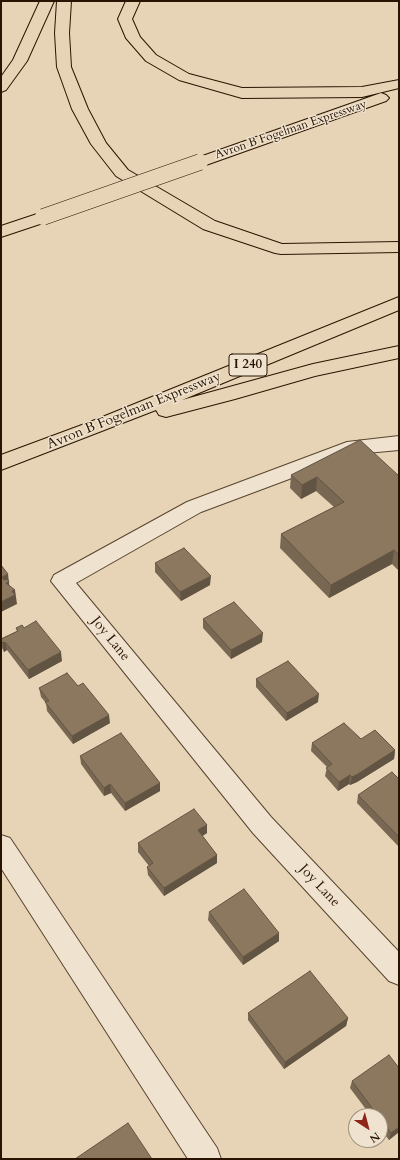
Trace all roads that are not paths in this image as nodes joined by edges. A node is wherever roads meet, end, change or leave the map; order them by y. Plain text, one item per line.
1 (47, 1) edge
2 (64, 1) edge
3 (133, 1) edge
4 (399, 84) edge
5 (1, 87) edge
6 (399, 92) edge
7 (1, 232) edge
8 (399, 247) edge
9 (399, 303) edge
10 (399, 352) edge
11 (97, 427) junction
12 (399, 443) edge
13 (1, 463) edge
14 (1, 846) edge
15 (399, 972) edge
16 (206, 1159) edge

1 - 5 highway
2 - 8 highway
3 - 4 highway
6 - 7 highway, Avron B Fogelman Expressway, bridge
9 - 11 highway, Avron B Fogelman Expressway / I 240
10 - 11 highway
11 - 13 highway, Avron B Fogelman Expressway / I 240
12 - 15 street, Joy Lane
14 - 16 street

